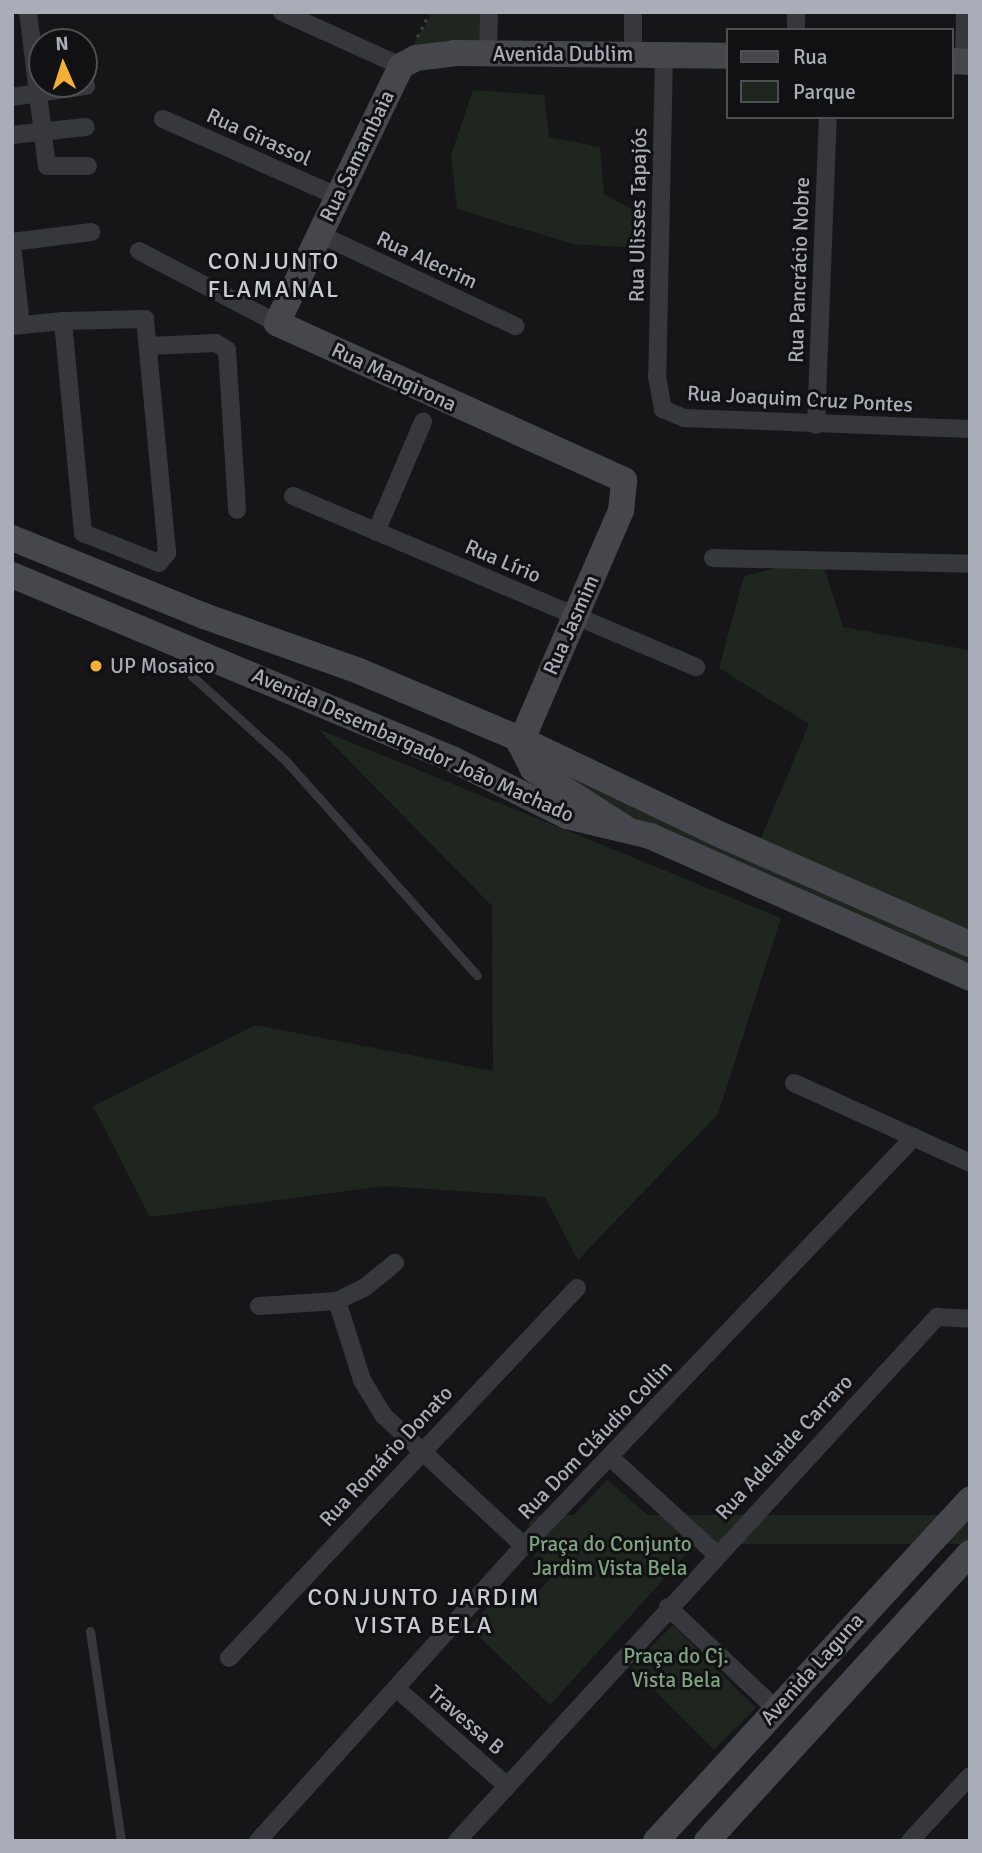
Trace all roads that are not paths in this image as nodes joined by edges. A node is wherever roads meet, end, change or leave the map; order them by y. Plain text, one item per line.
1 (282, 12) edge
2 (489, 12) edge
3 (633, 12) edge
4 (965, 12) edge
5 (488, 54) junction
6 (633, 55) junction
7 (664, 55) junction
8 (726, 56) edge
9 (962, 61) edge
10 (401, 66) junction
11 (35, 98) edge
12 (163, 119) dead end
13 (828, 119) edge
14 (86, 127) dead end
15 (41, 132) junction
16 (12, 135) edge
17 (89, 166) dead end
18 (337, 196) junction
19 (91, 232) dead end
20 (319, 234) junction
21 (12, 243) edge
22 (139, 251) dead end
23 (16, 299) edge
24 (64, 321) junction
25 (277, 323) junction
26 (17, 325) edge
27 (515, 326) dead end
28 (148, 346) junction
29 (657, 376) joint
30 (423, 422) dead end
31 (816, 425) junction
32 (970, 429) edge
33 (293, 496) dead end
34 (237, 510) dead end
35 (621, 512) joint
36 (376, 532) junction
37 (12, 538) edge
38 (713, 558) dead end
39 (12, 563) edge
40 (970, 564) edge
41 (12, 575) edge
42 (575, 616) junction
43 (180, 647) junction
44 (696, 667) dead end
45 (520, 739) junction
46 (628, 830) junction
47 (970, 944) edge
48 (477, 975) dead end
49 (970, 978) edge
50 (794, 1083) dead end
51 (914, 1137) junction
52 (970, 1163) edge
53 (395, 1263) dead end
54 (577, 1288) dead end
55 (337, 1301) junction
56 (259, 1307) dead end
57 (970, 1318) edge
58 (419, 1453) junction
59 (611, 1458) junction
60 (970, 1499) edge
61 (524, 1546) junction
62 (970, 1553) edge
63 (716, 1554) junction
64 (667, 1607) junction
65 (90, 1631) dead end
66 (229, 1658) dead end
67 (396, 1688) junction
68 (776, 1709) junction
69 (727, 1765) junction
70 (970, 1776) edge
71 (507, 1786) junction
72 (754, 1788) junction
73 (464, 1838) edge
74 (121, 1841) edge
75 (258, 1841) edge
76 (656, 1841) edge
77 (708, 1841) edge
78 (910, 1841) edge

1 - 10 street
2 - 5 street
3 - 6 street
4 - 9 street
5 - 6 street, Avenida Dublim
5 - 10 street, Avenida Dublim
6 - 7 street, Avenida Dublim
7 - 8 street, Avenida Dublim
7 - 29 street, Rua Ulisses Tapajós
10 - 18 street, Rua Samambaia
11 - 15 street
12 - 18 street, Rua Girassol
13 - 31 street, Rua Pancrácio Nobre
14 - 15 street
15 - 16 street
15 - 17 street
18 - 20 street, Rua Samambaia
19 - 21 street
20 - 25 street, Rua Samambaia
20 - 27 street, Rua Alecrim
21 - 23 street
22 - 25 street, Rua Mangirona
23 - 26 street
24 - 26 street
24 - 28 street
24 - 28 street
25 - 35 street, Rua Mangirona
28 - 34 street
29 - 31 street, Rua Joaquim Cruz Pontes
30 - 36 street
31 - 32 street, Rua Joaquim Cruz Pontes
33 - 36 street, Rua Lírio
35 - 42 street, Rua Jasmim
36 - 42 street, Rua Lírio
37 - 39 street
37 - 45 street, Avenida Desembargador João Machado
38 - 40 street
41 - 43 street, Avenida Desembargador João Machado
42 - 44 street, Rua Lírio
42 - 45 street, Rua Jasmim
43 - 46 street, Avenida Desembargador João Machado
43 - 48 lane
45 - 46 street
45 - 47 street, Avenida Desembargador João Machado
46 - 49 street, Avenida Desembargador João Machado
50 - 51 street
51 - 52 street
51 - 59 street, Rua Dom Cláudio Collin
53 - 55 street
54 - 58 street, Rua Romário Donato
55 - 56 street
55 - 58 street
57 - 63 street, Rua Adelaide Carraro
58 - 61 street
58 - 66 street, Rua Romário Donato
59 - 61 street, Rua Dom Cláudio Collin
59 - 63 street
60 - 68 street, Avenida Laguna
61 - 67 street, Rua Dom Cláudio Collin
62 - 72 street, Avenida Laguna
63 - 64 street, Rua Adelaide Carraro
64 - 68 street
64 - 71 street, Rua Adelaide Carraro
65 - 74 lane
67 - 71 street, Travessa B
67 - 75 street, Rua Dom Cláudio Collin
68 - 69 street, Avenida Laguna
69 - 72 street
69 - 76 street, Avenida Laguna
70 - 78 street
71 - 73 street, Rua Adelaide Carraro
72 - 77 street, Avenida Laguna

